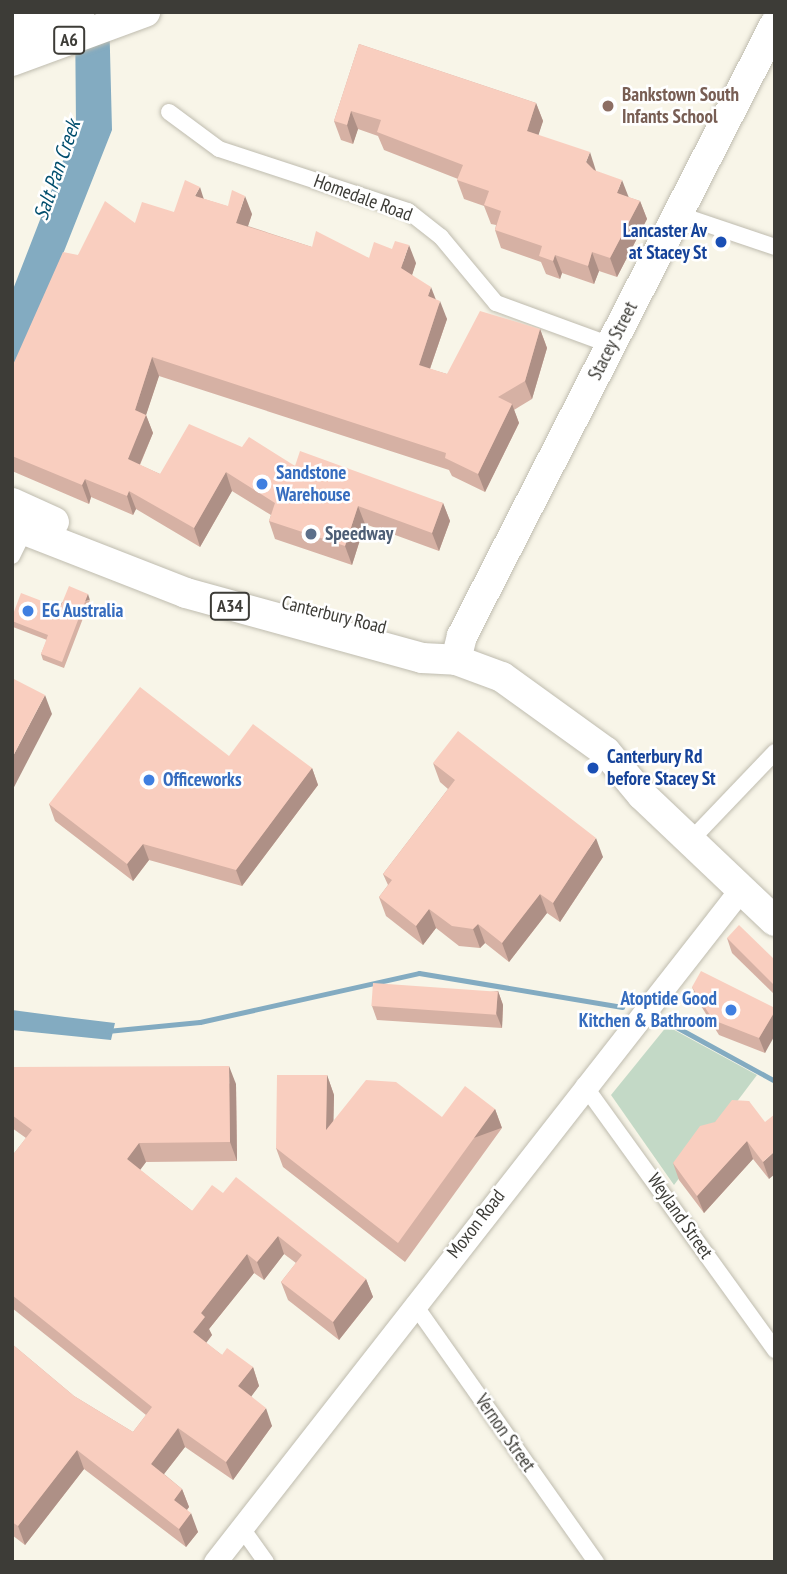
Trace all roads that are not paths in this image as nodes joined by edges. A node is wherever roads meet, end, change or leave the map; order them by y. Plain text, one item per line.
1 (17, 12) edge
2 (79, 12) edge
3 (12, 14) edge
4 (136, 15) edge
5 (775, 24) edge
6 (12, 37) edge
7 (12, 61) edge
8 (169, 112) dead end
9 (677, 214) junction
10 (775, 247) edge
11 (611, 345) junction
12 (19, 525) edge
13 (456, 660) junction
14 (775, 752) edge
15 (690, 841) junction
16 (741, 888) junction
17 (775, 921) edge
18 (584, 1085) junction
19 (415, 1304) junction
20 (775, 1350) edge
21 (241, 1527) junction
22 (215, 1562) edge
23 (266, 1562) edge
24 (596, 1562) edge

1 - 3 highway
2 - 6 highway, A6
4 - 7 highway, A6
5 - 9 highway, Stacey Street
8 - 11 street, Homedale Road
9 - 10 street
9 - 11 highway, Stacey Street
11 - 13 highway, Stacey Street
12 - 13 highway, Canterbury Road / A34
13 - 15 highway, Canterbury Road / A34
14 - 15 street
15 - 16 highway, Canterbury Road / A34
16 - 17 highway, Canterbury Road / A34
16 - 18 main road, Moxon Road
18 - 19 main road, Moxon Road
18 - 20 street, Weyland Street
19 - 21 main road, Moxon Road
19 - 24 street, Vernon Street
21 - 22 main road, Moxon Road
21 - 23 street

